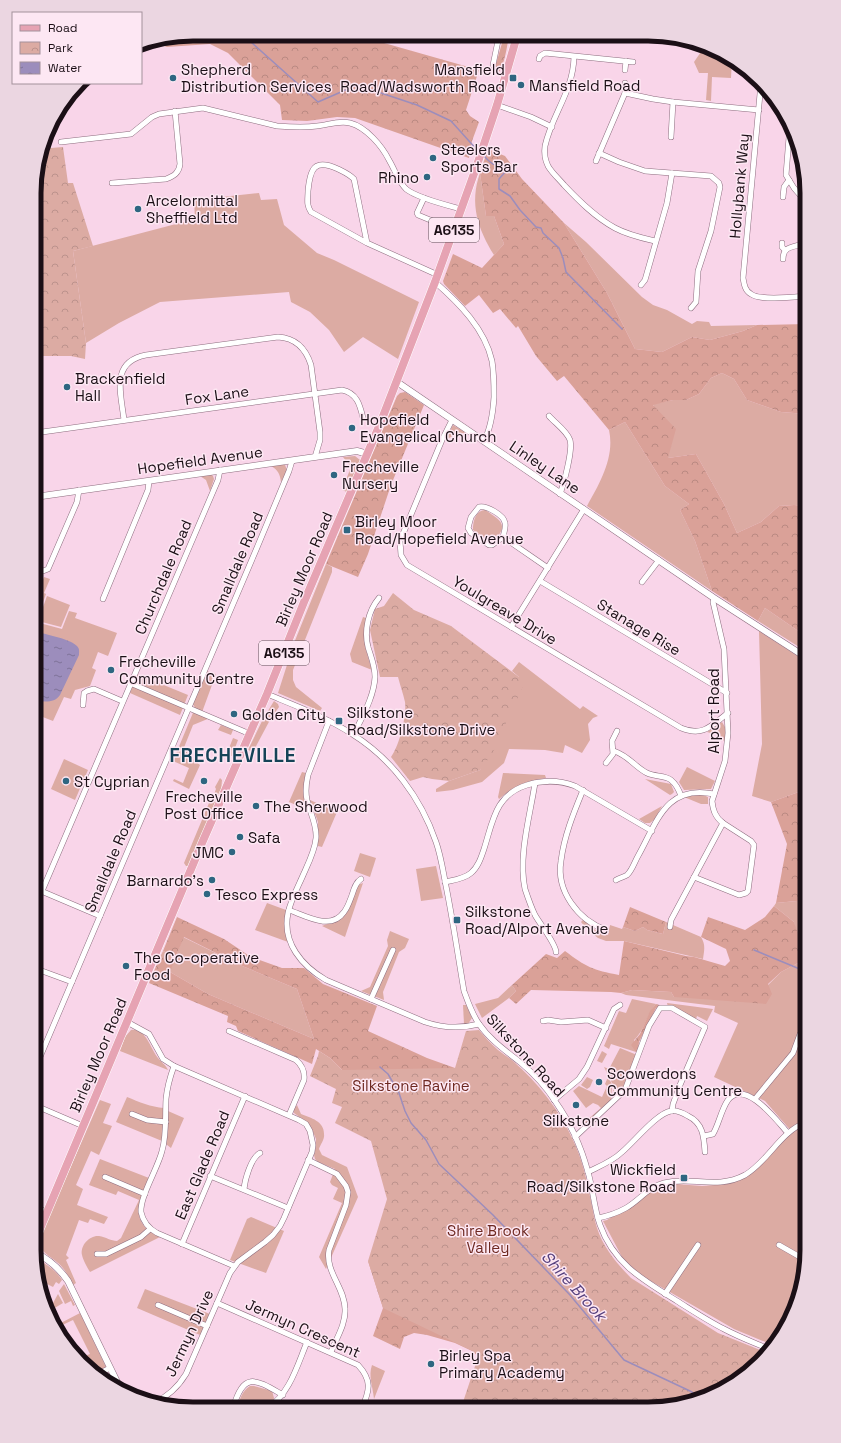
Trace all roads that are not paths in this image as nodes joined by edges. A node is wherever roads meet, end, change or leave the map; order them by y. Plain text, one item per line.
1 (498, 41) edge
2 (516, 41) edge
3 (574, 57) junction
4 (539, 59) dead end
5 (626, 61) junction
6 (633, 62) dead end
7 (492, 65) dead end
8 (626, 70) dead end
9 (625, 83) dead end
10 (760, 91) edge
11 (625, 93) junction
12 (673, 102) junction
13 (497, 105) junction
14 (758, 110) junction
15 (176, 111) junction
16 (552, 127) junction
17 (673, 134) dead end
18 (789, 137) edge
19 (61, 142) dead end
20 (599, 153) junction
21 (596, 161) dead end
22 (672, 173) junction
23 (788, 180) junction
24 (112, 183) dead end
25 (800, 195) edge
26 (783, 197) dead end
27 (424, 198) junction
28 (461, 209) junction
29 (435, 222) dead end
30 (655, 242) junction
31 (367, 243) junction
32 (782, 243) dead end
33 (800, 245) edge
34 (785, 250) junction
35 (783, 259) dead end
36 (437, 279) junction
37 (641, 285) dead end
38 (800, 296) edge
39 (690, 308) dead end
40 (397, 382) junction
41 (315, 394) junction
42 (549, 416) dead end
43 (363, 418) dead end
44 (124, 420) junction
45 (452, 420) junction
46 (41, 432) edge
47 (484, 441) junction
48 (368, 454) junction
49 (315, 457) junction
50 (292, 461) junction
51 (220, 470) junction
52 (150, 480) junction
53 (79, 490) junction
54 (560, 494) junction
55 (41, 496) edge
56 (584, 509) junction
57 (503, 537) junction
58 (659, 560) junction
59 (548, 568) junction
60 (41, 570) edge
61 (540, 581) junction
62 (642, 582) dead end
63 (379, 598) dead end
64 (714, 598) junction
65 (102, 599) dead end
66 (511, 627) junction
67 (800, 653) edge
68 (130, 683) junction
69 (727, 692) junction
70 (267, 694) junction
71 (122, 701) junction
72 (83, 705) dead end
73 (188, 708) junction
74 (728, 713) junction
75 (329, 721) junction
76 (617, 731) dead end
77 (250, 734) junction
78 (354, 734) junction
79 (614, 751) junction
80 (606, 764) dead end
81 (535, 783) junction
82 (582, 790) junction
83 (714, 794) junction
84 (681, 796) junction
85 (723, 823) junction
86 (652, 831) junction
87 (694, 878) junction
88 (361, 879) dead end
89 (616, 880) dead end
90 (445, 882) junction
91 (42, 891) joint
92 (289, 910) junction
93 (100, 916) junction
94 (670, 928) dead end
95 (606, 930) dead end
96 (393, 950) dead end
97 (556, 952) dead end
98 (41, 971) edge
99 (72, 982) junction
100 (371, 999) junction
101 (620, 1005) dead end
102 (543, 1021) dead end
103 (127, 1022) junction
104 (479, 1024) junction
105 (606, 1028) junction
106 (229, 1031) dead end
107 (800, 1034) dead end
108 (41, 1055) edge
109 (174, 1066) junction
110 (245, 1096) junction
111 (554, 1100) junction
112 (755, 1100) junction
113 (41, 1108) edge
114 (672, 1111) junction
115 (132, 1114) dead end
116 (289, 1115) junction
117 (166, 1122) junction
118 (800, 1125) edge
119 (83, 1126) junction
120 (788, 1133) junction
121 (704, 1136) junction
122 (575, 1137) junction
123 (705, 1152) dead end
124 (260, 1154) dead end
125 (308, 1160) junction
126 (588, 1172) junction
127 (210, 1176) junction
128 (105, 1177) dead end
129 (244, 1189) junction
130 (145, 1194) junction
131 (288, 1208) junction
132 (41, 1210) edge
133 (47, 1212) junction
134 (598, 1218) junction
135 (41, 1226) edge
136 (150, 1229) junction
137 (182, 1244) junction
138 (698, 1245) dead end
139 (779, 1245) dead end
140 (97, 1254) dead end
141 (41, 1256) edge
142 (800, 1257) edge
143 (234, 1266) junction
144 (665, 1294) junction
145 (217, 1303) junction
146 (158, 1305) dead end
147 (207, 1326) junction
148 (307, 1342) junction
149 (765, 1347) edge
150 (331, 1352) junction
151 (110, 1368) junction
152 (102, 1372) edge
153 (117, 1382) edge
154 (283, 1395) junction
155 (161, 1399) edge
156 (235, 1402) edge
157 (276, 1402) edge
158 (364, 1402) edge

1 - 7 street
2 - 13 main road, A6135
3 - 4 street
3 - 5 street
3 - 16 street
5 - 6 street
5 - 8 street
9 - 11 street
10 - 14 street, Hollybank Way
11 - 12 street
11 - 20 street
12 - 14 street
12 - 17 street
13 - 16 street
13 - 28 main road, Birley Moor Road / A6135
14 - 38 street, Hollybank Way
15 - 19 street
15 - 24 street
15 - 27 street
16 - 30 street
18 - 23 street
20 - 21 street
20 - 22 street
22 - 30 street
22 - 39 street
23 - 25 street
23 - 26 street
27 - 28 street
27 - 29 street
28 - 36 main road, Birley Moor Road / A6135
30 - 37 street
31 - 31 street
31 - 36 street
32 - 34 street
33 - 34 street
34 - 35 street
36 - 40 main road, Birley Moor Road / A6135
36 - 47 street
40 - 45 street, Linley Lane
40 - 48 main road, Birley Moor Road / A6135
41 - 43 street, Fox Lane
41 - 44 street, Fox Lane
41 - 44 street
41 - 49 street
42 - 54 street
44 - 46 street, Fox Lane
45 - 47 street, Linley Lane
45 - 66 street, Youlgreave Drive
47 - 54 street, Linley Lane
48 - 49 street, Hopefield Avenue
48 - 70 main road, Birley Moor Road / A6135
49 - 50 street, Hopefield Avenue
50 - 51 street, Hopefield Avenue
50 - 73 street, Smalldale Road
51 - 52 street, Hopefield Avenue
51 - 68 street, Churchdale Road
52 - 53 street, Hopefield Avenue
52 - 65 street
53 - 55 street, Hopefield Avenue
53 - 60 street
54 - 56 street, Linley Lane
56 - 58 street, Linley Lane
56 - 59 street
57 - 57 street
57 - 59 street
58 - 62 street
58 - 64 street, Linley Lane
59 - 61 street
61 - 66 street
61 - 69 street, Stanage Rise
63 - 78 street
64 - 67 street, Linley Lane
64 - 69 street, Alport Road
66 - 74 street, Youlgreave Drive
68 - 71 street, Churchdale Road
68 - 73 street
69 - 74 street, Alport Road
70 - 75 street, Silkstone Road
70 - 77 main road, Birley Moor Road / A6135
71 - 72 street
71 - 91 street, Churchdale Road
73 - 77 street
73 - 93 street, Smalldale Road
74 - 83 street, Alport Road
75 - 78 street, Silkstone Road
75 - 92 street
76 - 79 street
77 - 103 main road, Birley Moor Road / A6135
78 - 90 street, Silkstone Road
79 - 80 street
79 - 84 street
81 - 82 street
81 - 90 street
81 - 97 street
82 - 86 street
82 - 95 street
83 - 84 street
83 - 85 street, Alport Road
84 - 86 street
85 - 87 street
85 - 87 street
86 - 89 street
87 - 94 street
88 - 92 street
90 - 104 street, Silkstone Road
91 - 93 street
92 - 100 street
93 - 99 street, Smalldale Road
96 - 100 street
98 - 99 street
99 - 108 street, Smalldale Road
100 - 104 street
101 - 105 street
102 - 105 street
103 - 109 street
103 - 119 main road, Birley Moor Road / A6135
104 - 111 street, Silkstone Road
105 - 111 street
106 - 116 street
107 - 112 street
109 - 110 street
109 - 117 street
110 - 116 street
110 - 127 street, East Glade Road
111 - 122 street, Silkstone Road
112 - 120 street
112 - 121 street
113 - 119 street
114 - 121 street
114 - 122 street
114 - 126 street
115 - 117 street
116 - 125 street
117 - 130 street
118 - 120 street
119 - 133 main road, Birley Moor Road / A6135
120 - 134 street
121 - 123 street
122 - 126 street, Silkstone Road
124 - 129 street
125 - 131 street
125 - 150 street
126 - 134 street, Silkstone Road
127 - 129 street
127 - 137 street, East Glade Road
128 - 130 street
129 - 131 street
130 - 136 street
131 - 143 street
132 - 133 street
133 - 135 main road, Birley Moor Road / A6135
134 - 144 street, Silkstone Road
136 - 137 street
136 - 140 street
137 - 143 street
138 - 144 street
139 - 142 street
141 - 151 street
143 - 145 street, Jermyn Drive
144 - 149 street, Silkstone Road
145 - 147 street, Jermyn Drive
145 - 148 street, Jermyn Crescent
146 - 147 street
147 - 155 street, Jermyn Drive
148 - 150 street, Jermyn Crescent
148 - 154 street
150 - 158 street, Jermyn Crescent
151 - 152 street
151 - 153 street
154 - 156 street
154 - 157 street

